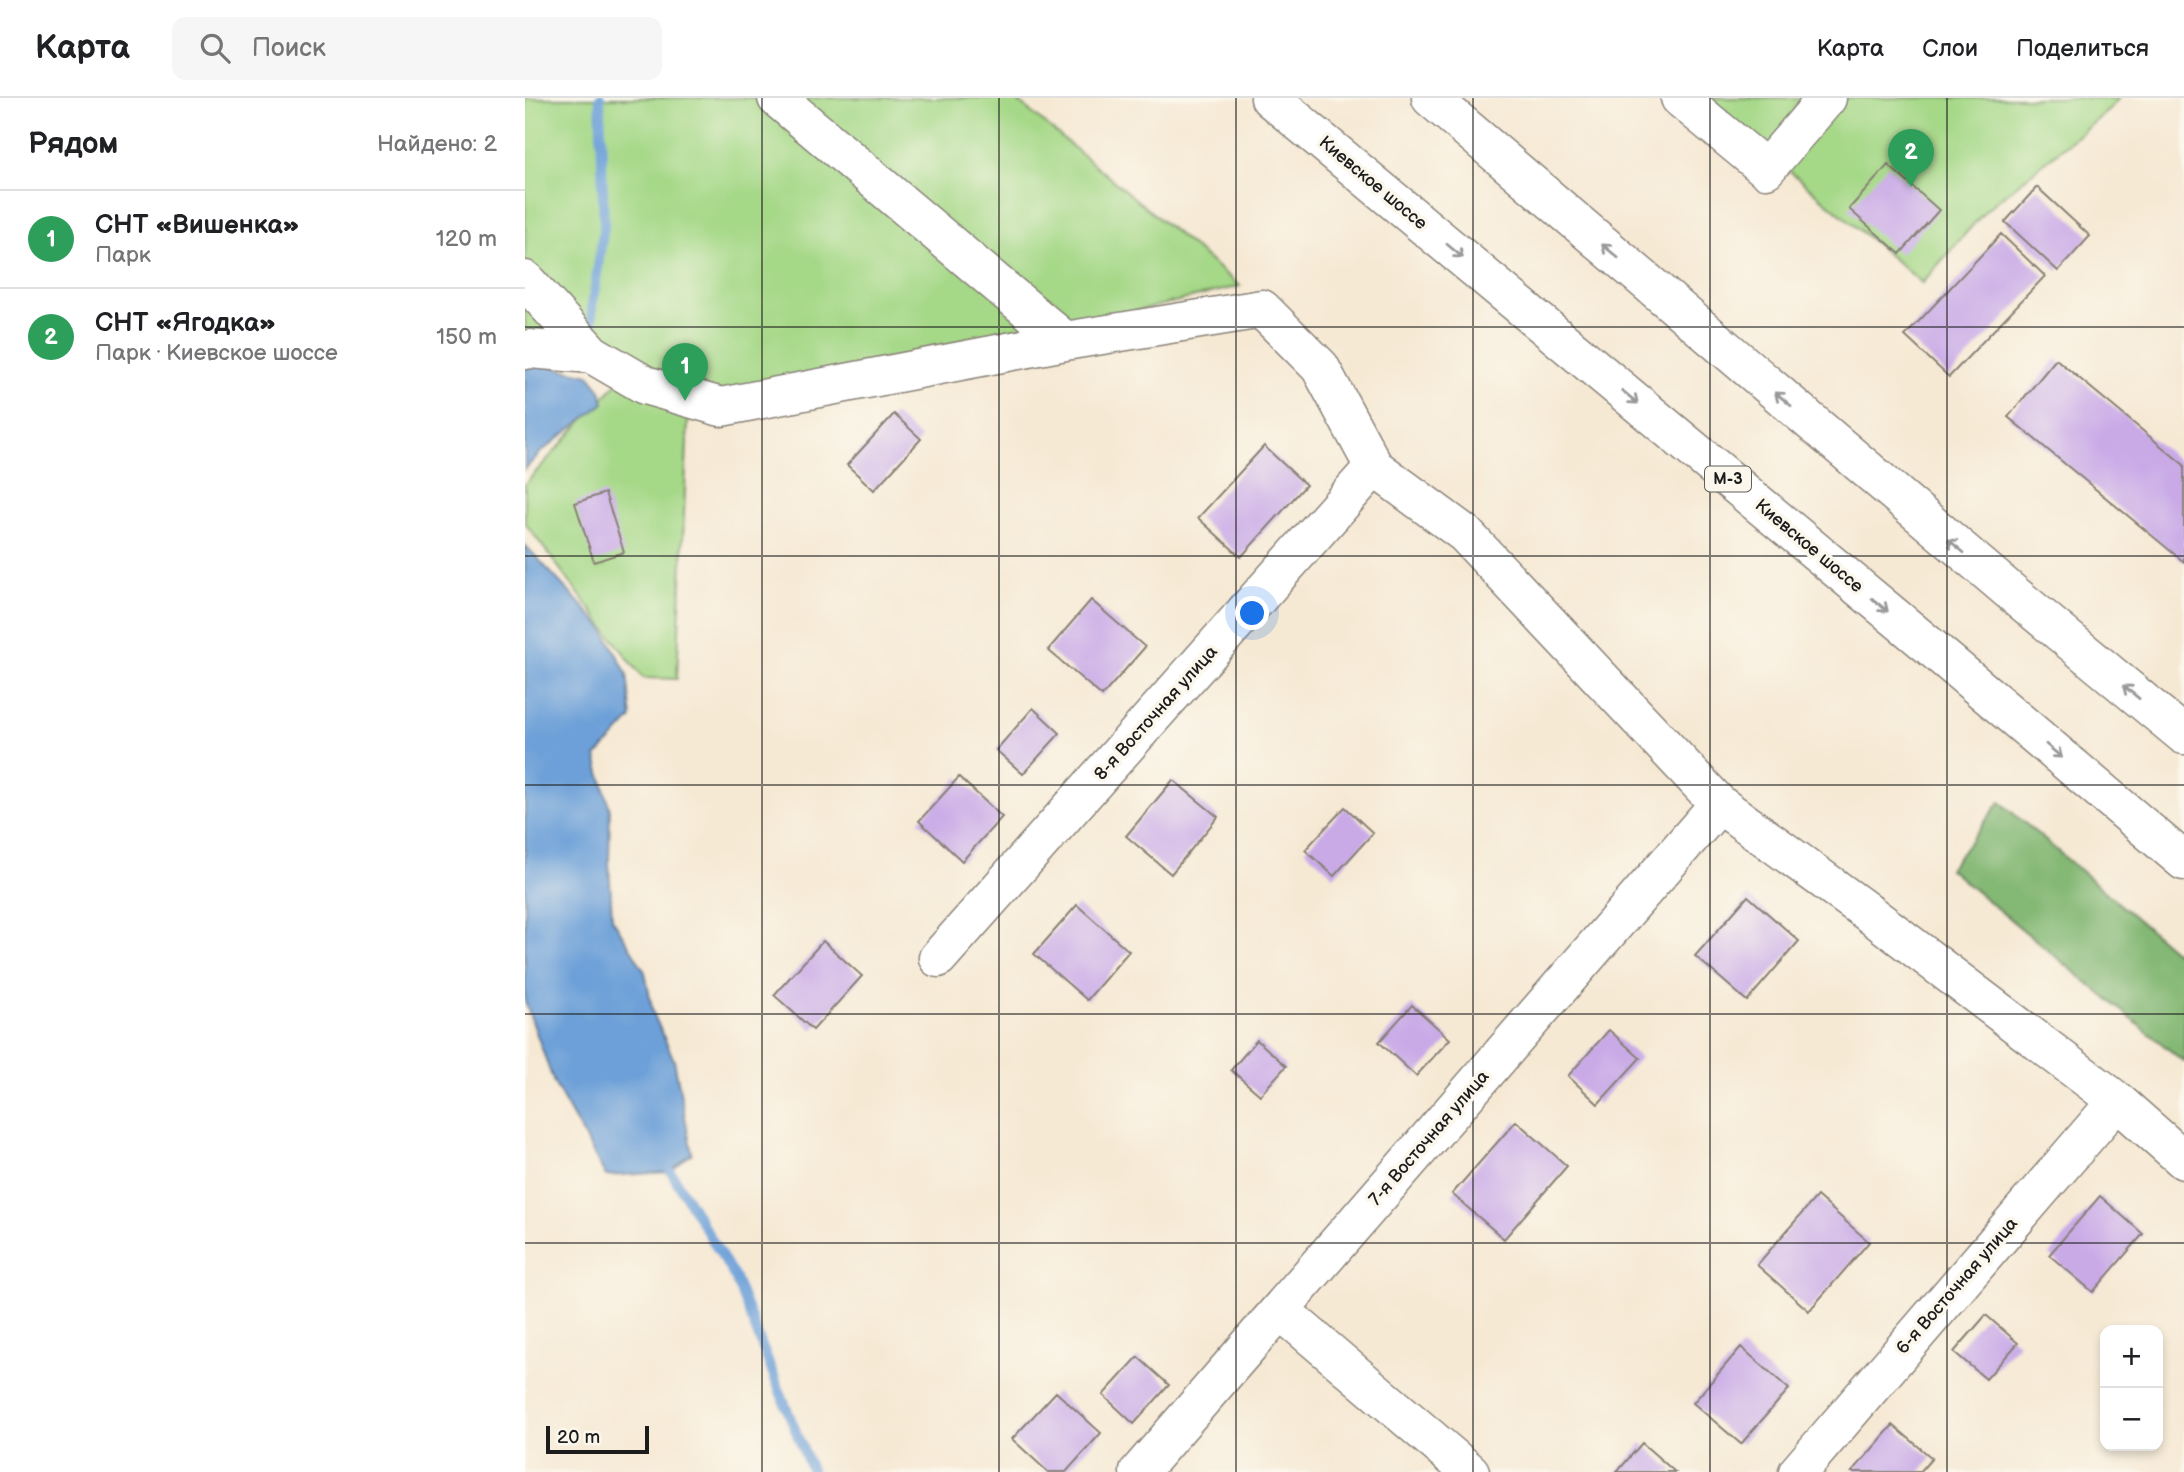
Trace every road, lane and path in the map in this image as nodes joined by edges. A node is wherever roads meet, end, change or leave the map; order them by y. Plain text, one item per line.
1 (777, 98) edge
2 (1271, 98) edge
3 (1431, 98) edge
4 (1680, 98) edge
5 (1827, 98) edge
6 (525, 280) edge
7 (1065, 341) junction
8 (525, 351) edge
9 (592, 354) junction
10 (1374, 467) junction
11 (2184, 735) edge
12 (1719, 804) junction
13 (2184, 861) edge
14 (938, 958) dead end
15 (2117, 1101) junction
16 (2184, 1160) edge
17 (1280, 1310) junction
18 (1139, 1472) edge
19 (1470, 1472) edge
20 (1798, 1472) edge

1 - 7 main road
2 -> 13 main road, Киевское шоссе / М-3
11 -> 3 main road
4 - 5 main road
6 - 9 main road
7 - 9 main road
7 - 10 main road
8 - 9 main road
10 - 12 main road
10 - 14 main road, 8-я Восточная улица
12 - 15 main road
12 - 17 main road, 7-я Восточная улица
15 - 16 main road
15 - 20 main road, 6-я Восточная улица
17 - 18 main road, 7-я Восточная улица
17 - 19 main road

